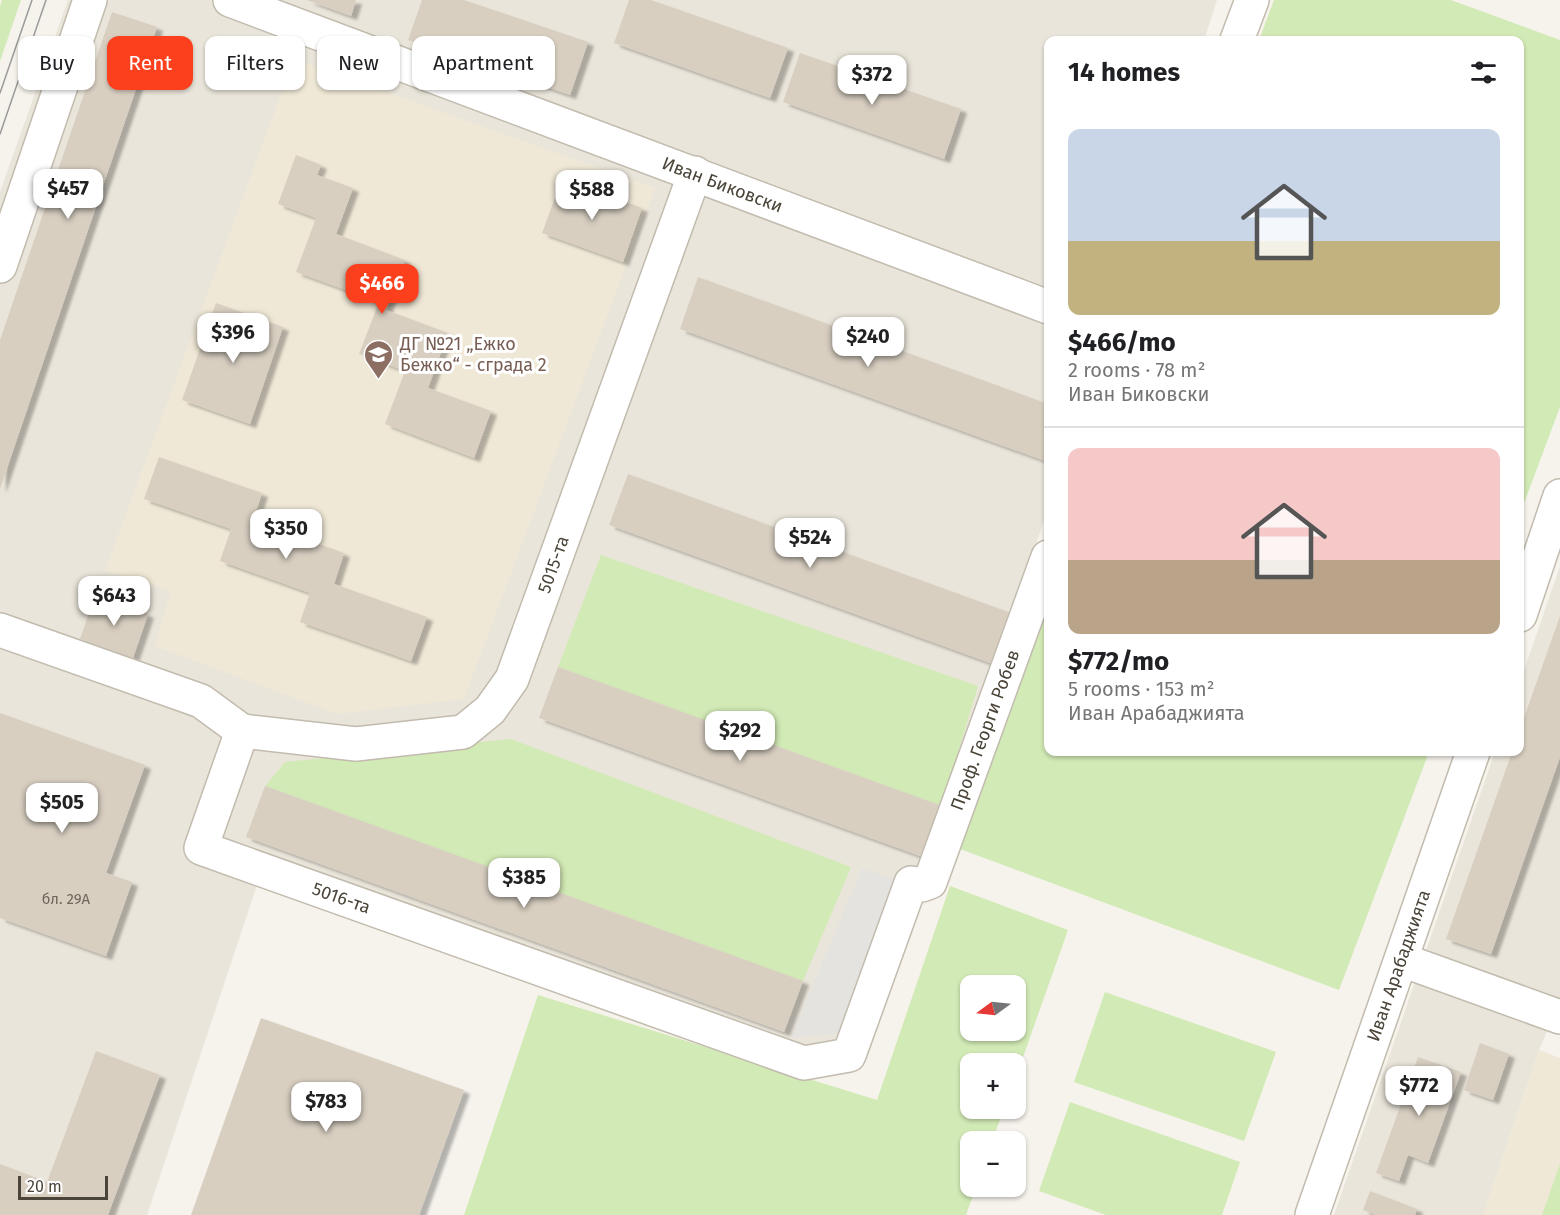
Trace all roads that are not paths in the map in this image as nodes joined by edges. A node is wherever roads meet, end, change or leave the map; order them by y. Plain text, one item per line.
1 (90, 0) edge
2 (230, 0) edge
3 (1252, 0) edge
4 (1238, 36) edge
5 (695, 173) junction
6 (0, 266) edge
7 (1044, 305) edge
8 (1560, 496) edge
9 (1044, 568) edge
10 (1524, 603) edge
11 (0, 630) edge
12 (242, 731) junction
13 (1472, 756) edge
14 (1402, 960) junction
15 (1560, 1017) edge
16 (849, 1055) joint
17 (1312, 1215) edge

1 - 6 street
2 - 5 street, Иван Биковски
3 - 4 street
5 - 7 street, Иван Биковски
5 - 12 street, 5015-та
8 - 10 street
9 - 16 street, Проф. Георги Робев
11 - 12 street
12 - 16 street, 5016-та
13 - 14 street, Иван Арабаджията
14 - 15 street
14 - 17 street, Иван Арабаджията

